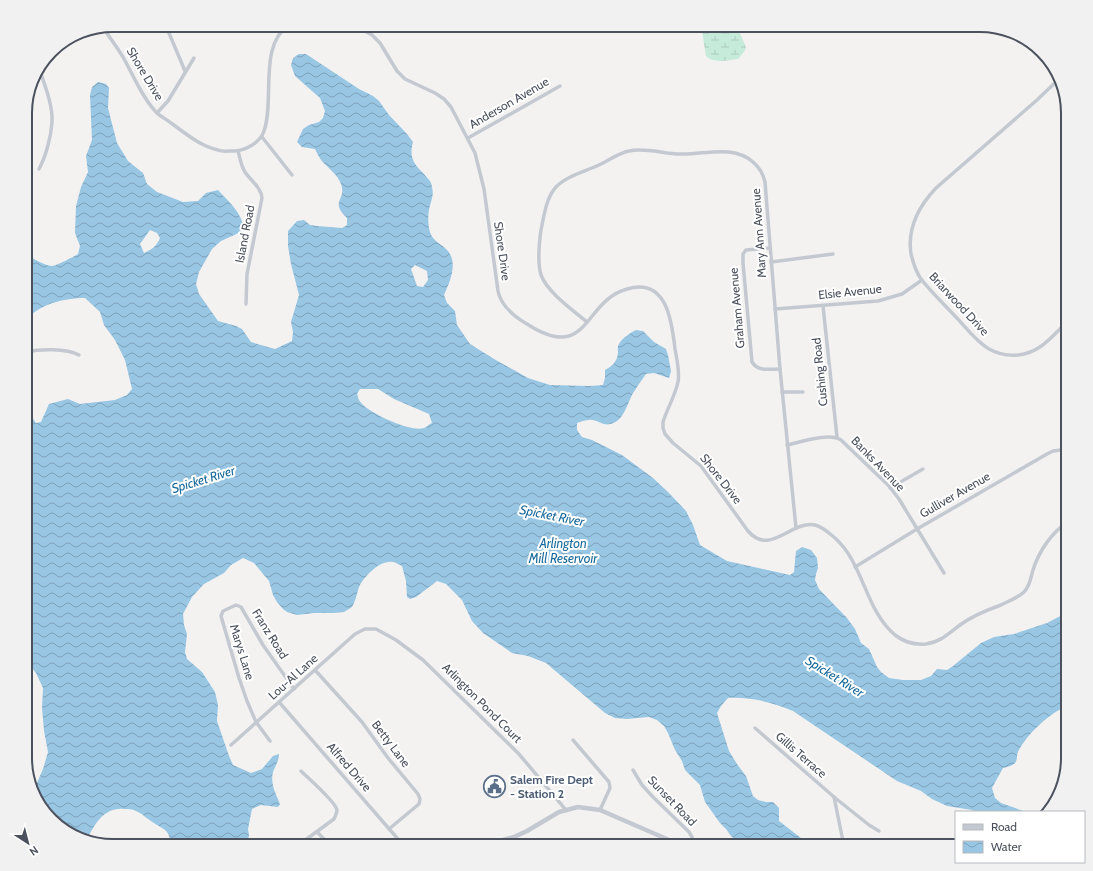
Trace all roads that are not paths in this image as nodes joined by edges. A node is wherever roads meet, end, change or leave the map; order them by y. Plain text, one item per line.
1 (106, 32) edge
2 (169, 32) edge
3 (280, 32) edge
4 (368, 32) edge
5 (194, 58) dead end
6 (185, 71) junction
7 (41, 75) edge
8 (1055, 83) edge
9 (560, 86) dead end
10 (157, 112) junction
11 (262, 137) junction
12 (468, 138) junction
13 (238, 151) junction
14 (39, 169) dead end
15 (292, 175) dead end
16 (770, 248) junction
17 (833, 254) dead end
18 (771, 262) junction
19 (922, 280) junction
20 (246, 304) dead end
21 (823, 306) junction
22 (775, 309) junction
23 (588, 322) junction
24 (1061, 328) edge
25 (32, 351) edge
26 (78, 354) dead end
27 (780, 369) junction
28 (782, 392) junction
29 (803, 392) dead end
30 (837, 437) junction
31 (788, 445) junction
32 (1061, 450) edge
33 (923, 469) dead end
34 (890, 488) junction
35 (796, 528) junction
36 (1061, 528) edge
37 (917, 529) junction
38 (855, 567) junction
39 (944, 573) dead end
40 (223, 611) joint
41 (371, 628) joint
42 (315, 670) junction
43 (294, 689) junction
44 (279, 702) junction
45 (256, 722) junction
46 (755, 728) dead end
47 (573, 740) dead end
48 (270, 741) dead end
49 (231, 745) dead end
50 (633, 770) dead end
51 (301, 771) dead end
52 (834, 797) junction
53 (566, 810) junction
54 (600, 810) junction
55 (389, 829) junction
56 (879, 831) dead end
57 (317, 832) junction
58 (514, 837) joint
59 (307, 839) edge
60 (324, 839) edge
61 (398, 839) edge
62 (506, 839) edge
63 (667, 839) edge
64 (693, 839) edge
65 (843, 839) edge

1 - 10 street, Shore Drive
2 - 6 street
3 - 11 street
4 - 12 street, Shore Drive
5 - 6 street
6 - 10 street
7 - 14 street
8 - 19 street, Briarwood Drive
9 - 12 street, Anderson Avenue
10 - 13 street, Shore Drive
11 - 13 street, Shore Drive
11 - 15 street
12 - 23 street, Shore Drive
13 - 20 street, Island Road
16 - 18 street, Mary Ann Avenue
16 - 23 street, Mary Ann Avenue
16 - 27 street, Graham Avenue
17 - 18 street
18 - 22 street, Mary Ann Avenue
19 - 21 street, Elsie Avenue
19 - 24 street, Briarwood Drive
21 - 22 street, Elsie Avenue
21 - 30 street, Cushing Road
22 - 27 street, Mary Ann Avenue
23 - 35 street, Shore Drive
25 - 26 street
27 - 28 street, Mary Ann Avenue
28 - 29 street
28 - 31 street, Mary Ann Avenue
30 - 31 street, Banks Avenue
30 - 34 street, Banks Avenue
31 - 35 street, Mary Ann Avenue
32 - 37 street, Gulliver Avenue
33 - 34 street
34 - 37 street, Banks Avenue
35 - 38 street, Shore Drive
36 - 38 street, Shore Drive
37 - 38 street, Gulliver Avenue
37 - 39 street, Banks Avenue
40 - 43 street, Franz Road
40 - 45 street, Marys Lane
41 - 42 street, Lou-Al Lane
41 - 53 street, Arlington Pond Court
42 - 43 street, Lou-Al Lane
42 - 55 street, Betty Lane
43 - 44 street, Lou-Al Lane
44 - 45 street, Lou-Al Lane
44 - 55 street, Alfred Drive
45 - 48 street, Marys Lane
45 - 49 street, Lou-Al Lane
46 - 52 street, Gillis Terrace
47 - 54 street
50 - 64 street, Sunset Road
51 - 57 street
52 - 56 street, Gillis Terrace
52 - 65 street
53 - 54 street
53 - 58 street
54 - 63 street
55 - 61 street, Alfred Drive
57 - 59 street
57 - 60 street
58 - 62 street

